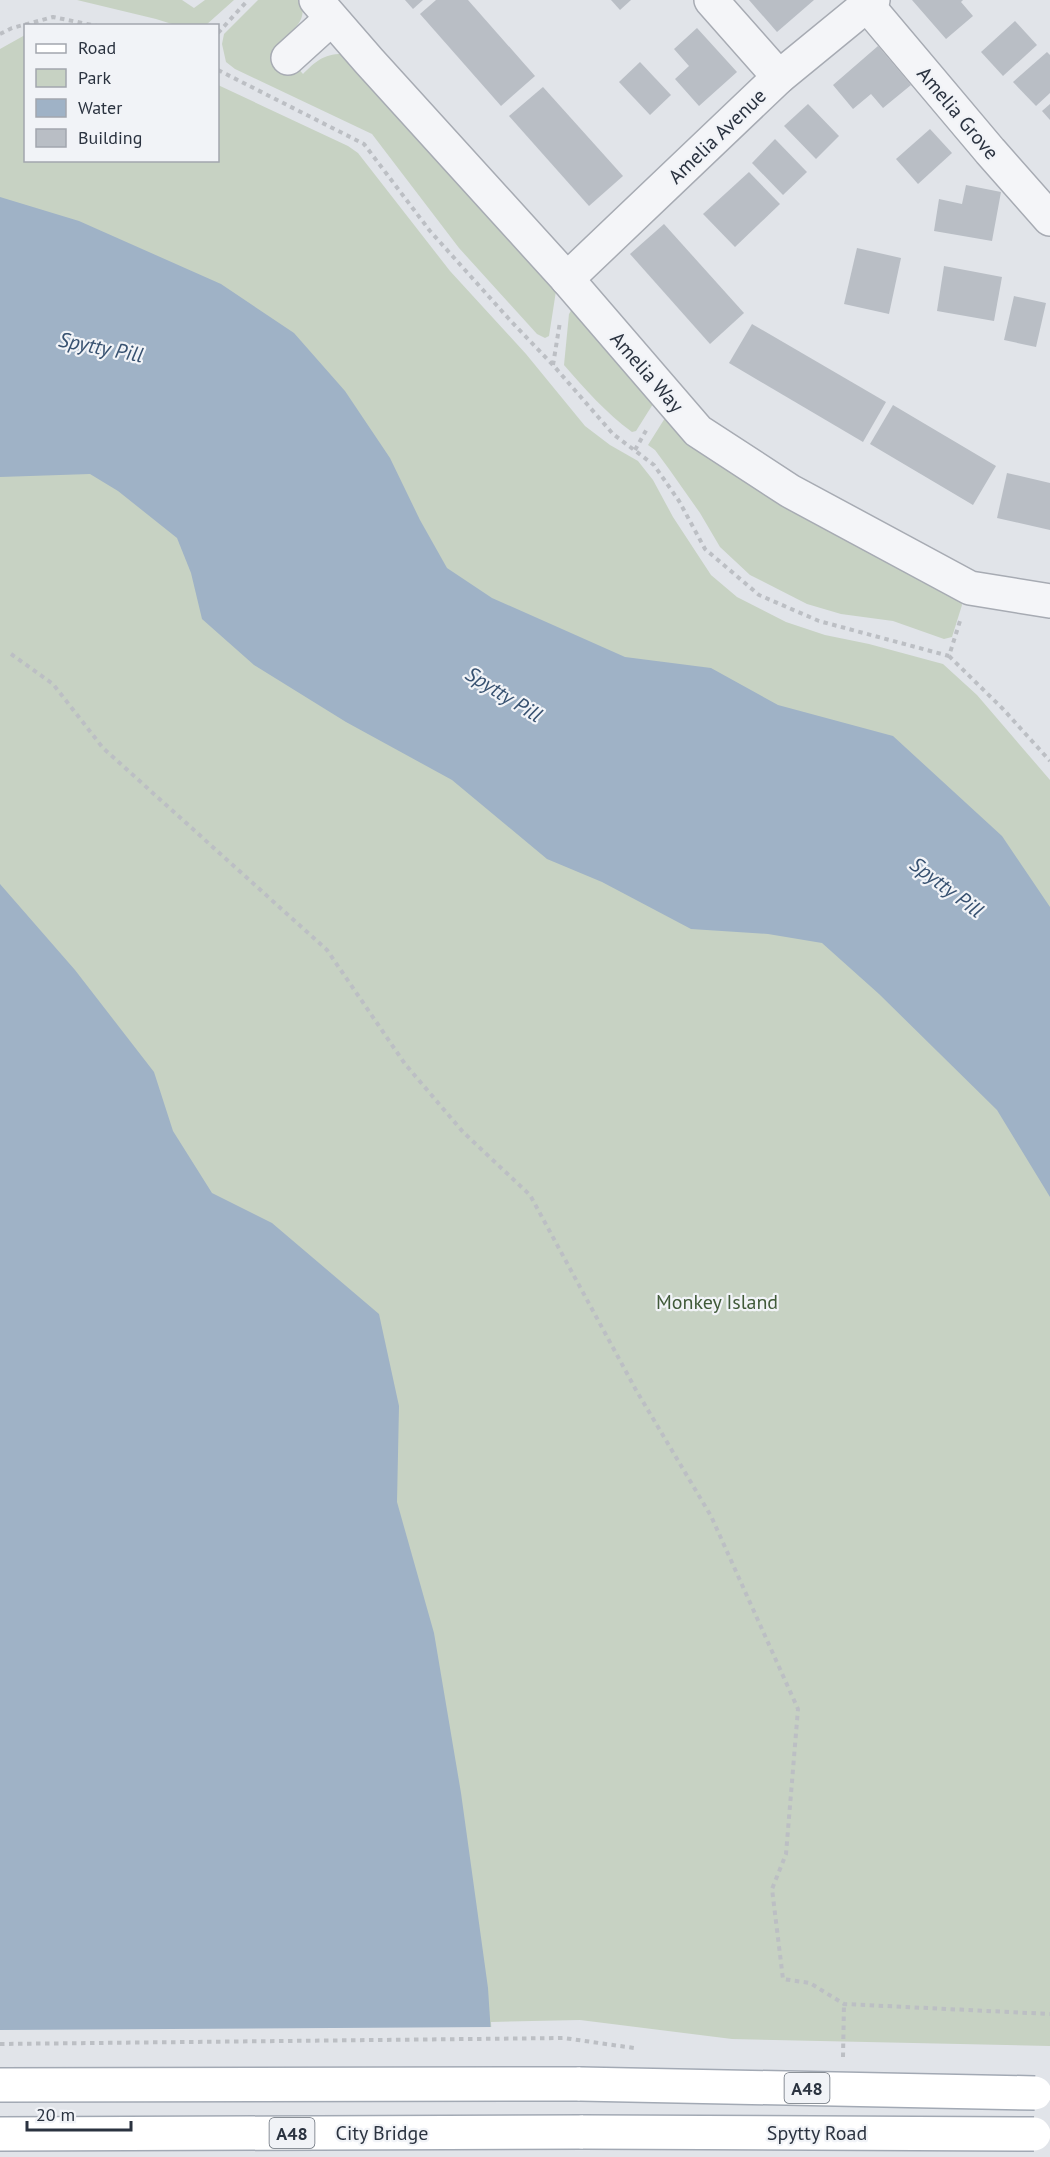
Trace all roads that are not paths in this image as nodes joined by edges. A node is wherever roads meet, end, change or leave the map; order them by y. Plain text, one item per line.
1 (711, 0) edge
2 (870, 2) edge
3 (324, 10) edge
4 (288, 58) dead end
5 (779, 77) junction
6 (1050, 219) edge
7 (567, 279) junction
8 (1050, 601) edge
9 (0, 2085) edge
10 (1042, 2093) edge
11 (583, 2132) joint
12 (0, 2134) edge
13 (1042, 2135) edge

1 - 5 street
2 - 5 street, Amelia Avenue
2 - 6 street, Amelia Grove
3 - 4 street, Amelia Way
3 - 7 street, Amelia Way
5 - 7 street, Amelia Avenue
7 - 8 street, Amelia Way
9 - 10 main road, A48, bridge
11 - 12 main road, City Bridge / A48
11 - 13 main road, Spytty Road / A48, bridge

